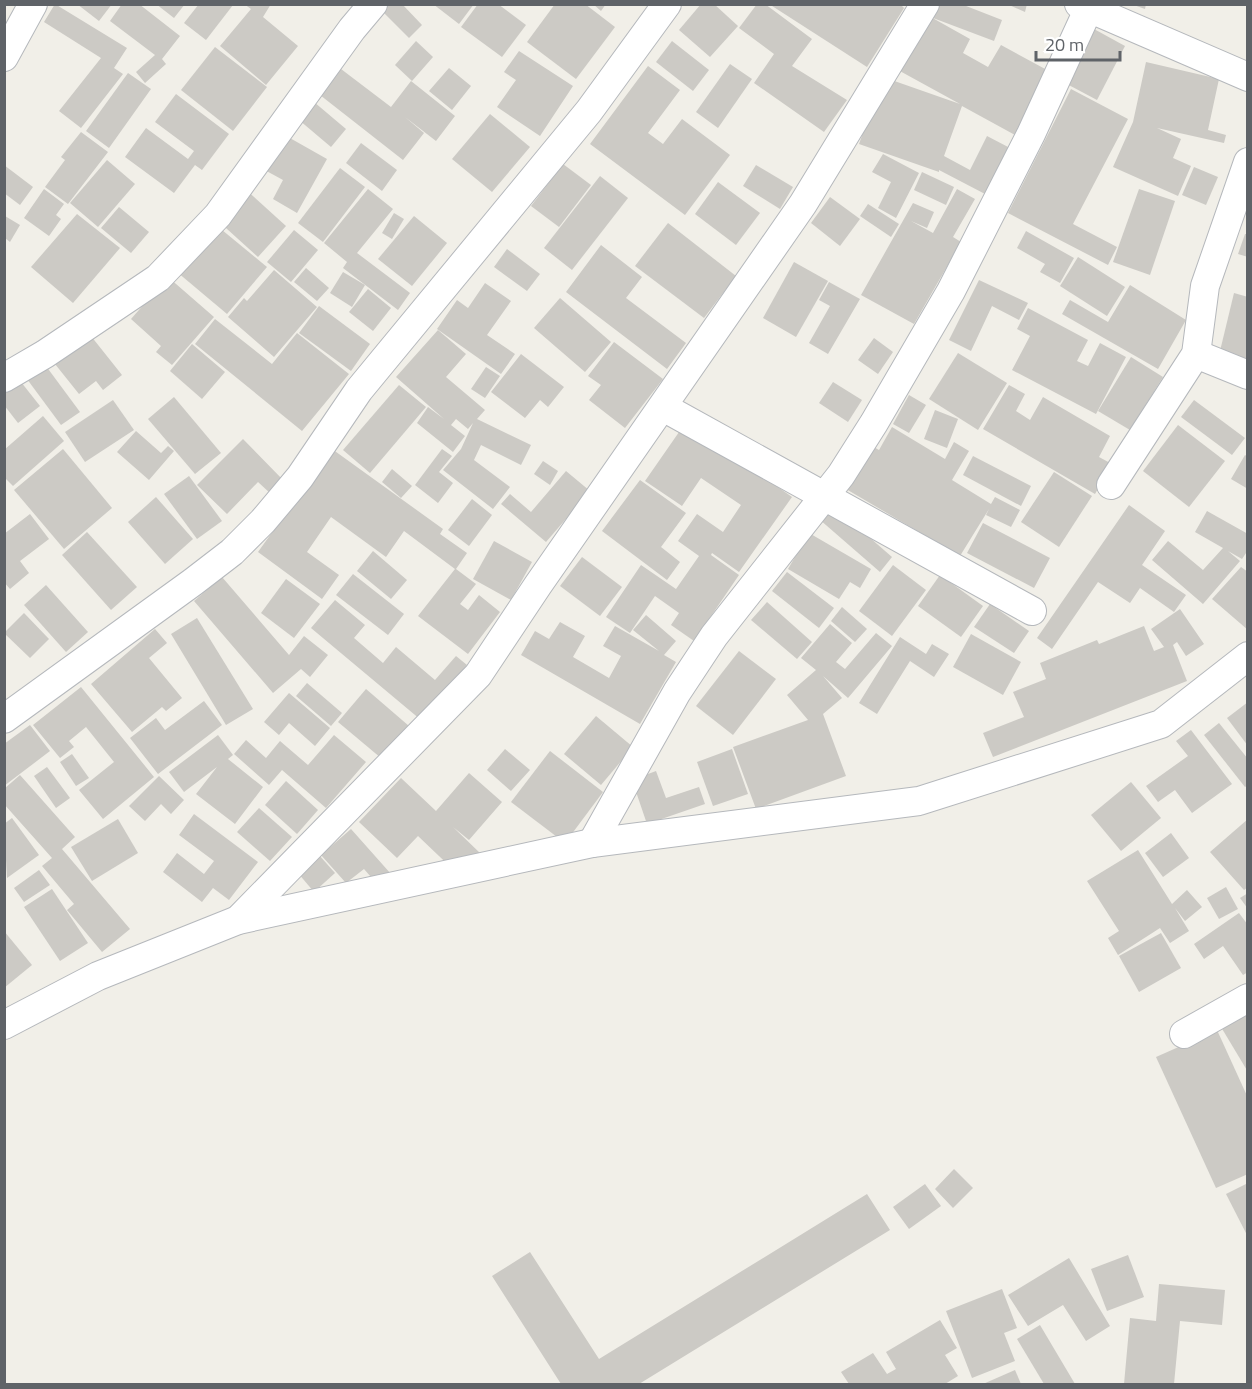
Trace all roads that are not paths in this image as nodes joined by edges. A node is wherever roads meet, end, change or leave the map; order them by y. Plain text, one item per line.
1 (33, 4) edge
2 (373, 4) edge
3 (667, 4) edge
4 (926, 4) edge
5 (1084, 7) edge
6 (4, 57) edge
7 (1248, 77) edge
8 (1248, 162) edge
9 (1196, 354) junction
10 (1248, 375) edge
11 (4, 378) edge
12 (663, 407) junction
13 (1110, 485) dead end
14 (824, 496) junction
15 (1032, 611) dead end
16 (1248, 656) edge
17 (4, 718) edge
18 (592, 843) junction
19 (238, 920) junction
20 (1248, 998) edge
21 (4, 1026) edge
22 (1184, 1034) dead end

1 - 6 street
2 - 11 street
3 - 17 street
4 - 12 street
5 - 7 street
5 - 14 street
8 - 9 street
9 - 10 street
9 - 13 street
12 - 14 street
12 - 19 street
14 - 15 street
14 - 18 street
16 - 18 street
18 - 19 street
19 - 21 street
20 - 22 street

